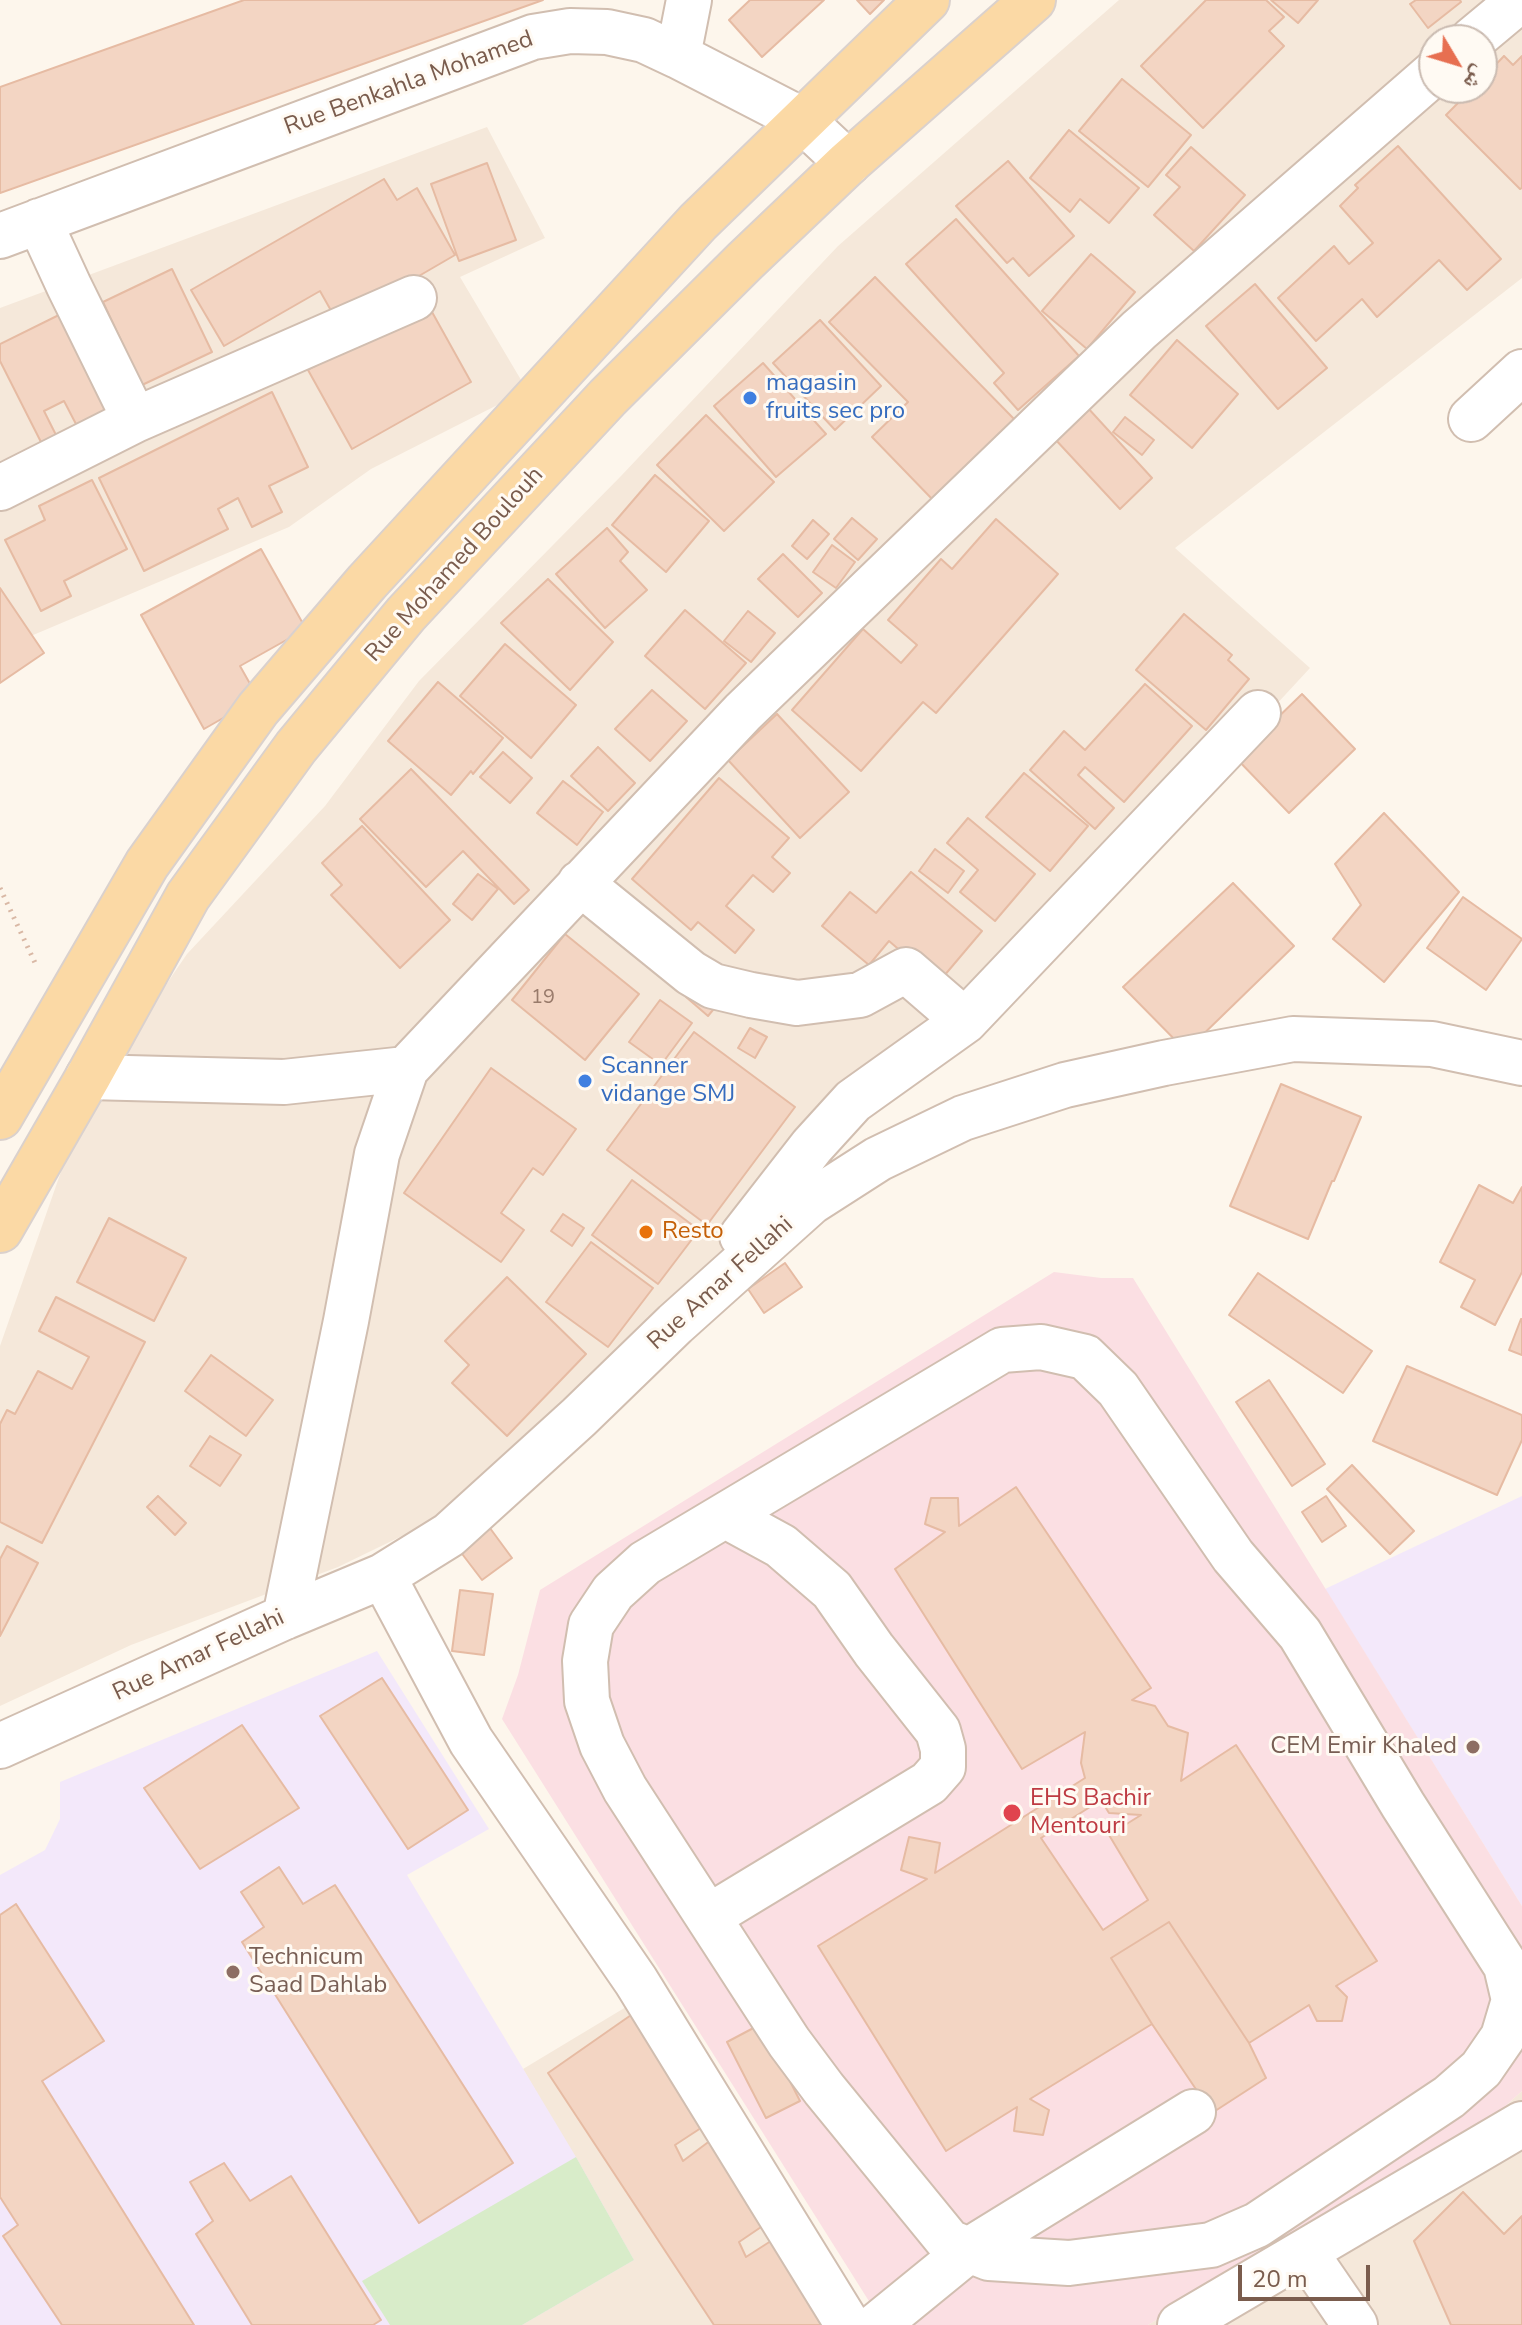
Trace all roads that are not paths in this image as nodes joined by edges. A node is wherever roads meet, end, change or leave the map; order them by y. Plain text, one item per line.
1 (689, 0) edge
2 (927, 0) edge
3 (1033, 0) edge
4 (1520, 0) edge
5 (1491, 24) edge
6 (678, 56) junction
7 (1418, 87) edge
8 (802, 120) junction
9 (848, 163) junction
10 (20, 228) edge
11 (414, 298) dead end
12 (1522, 372) edge
13 (1471, 419) dead end
14 (135, 420) junction
15 (0, 488) edge
16 (1258, 713) dead end
17 (580, 883) junction
18 (965, 1021) junction
19 (1522, 1063) edge
20 (406, 1069) junction
21 (88, 1077) junction
22 (0, 1117) edge
23 (0, 1230) edge
24 (675, 1324) junction
25 (726, 1516) junction
26 (383, 1576) junction
27 (285, 1617) junction
28 (0, 1746) edge
29 (708, 1917) junction
30 (1193, 2112) dead end
31 (1522, 2124) edge
32 (969, 2250) junction
33 (1305, 2252) junction
34 (848, 2325) edge
35 (877, 2325) edge
36 (1180, 2325) edge
37 (1355, 2325) edge

1 - 6 street
2 - 8 main road
3 - 9 main road, Rue Mohamed Boulouh
4 - 5 street
6 - 8 street, Rue Benkahla Mohamed
6 - 10 street, Rue Benkahla Mohamed
7 - 17 street
8 - 9 street, Rue Benkahla Mohamed
8 - 22 main road
9 - 21 main road, Rue Mohamed Boulouh
10 - 14 street
11 - 14 street
12 - 13 street
14 - 15 street
16 - 18 street
17 - 18 street
17 - 20 street
18 - 24 street
19 - 24 street, Rue Amar Fellahi
20 - 21 street
20 - 27 street
21 - 23 main road, Rue Mohamed Boulouh
24 - 26 street, Rue Amar Fellahi
25 - 29 street
25 - 29 street
25 - 32 street
26 - 27 street, Rue Amar Fellahi
26 - 34 street
27 - 28 street, Rue Amar Fellahi
29 - 32 street
30 - 32 street
31 - 33 street
32 - 35 street
33 - 36 street
33 - 37 street

